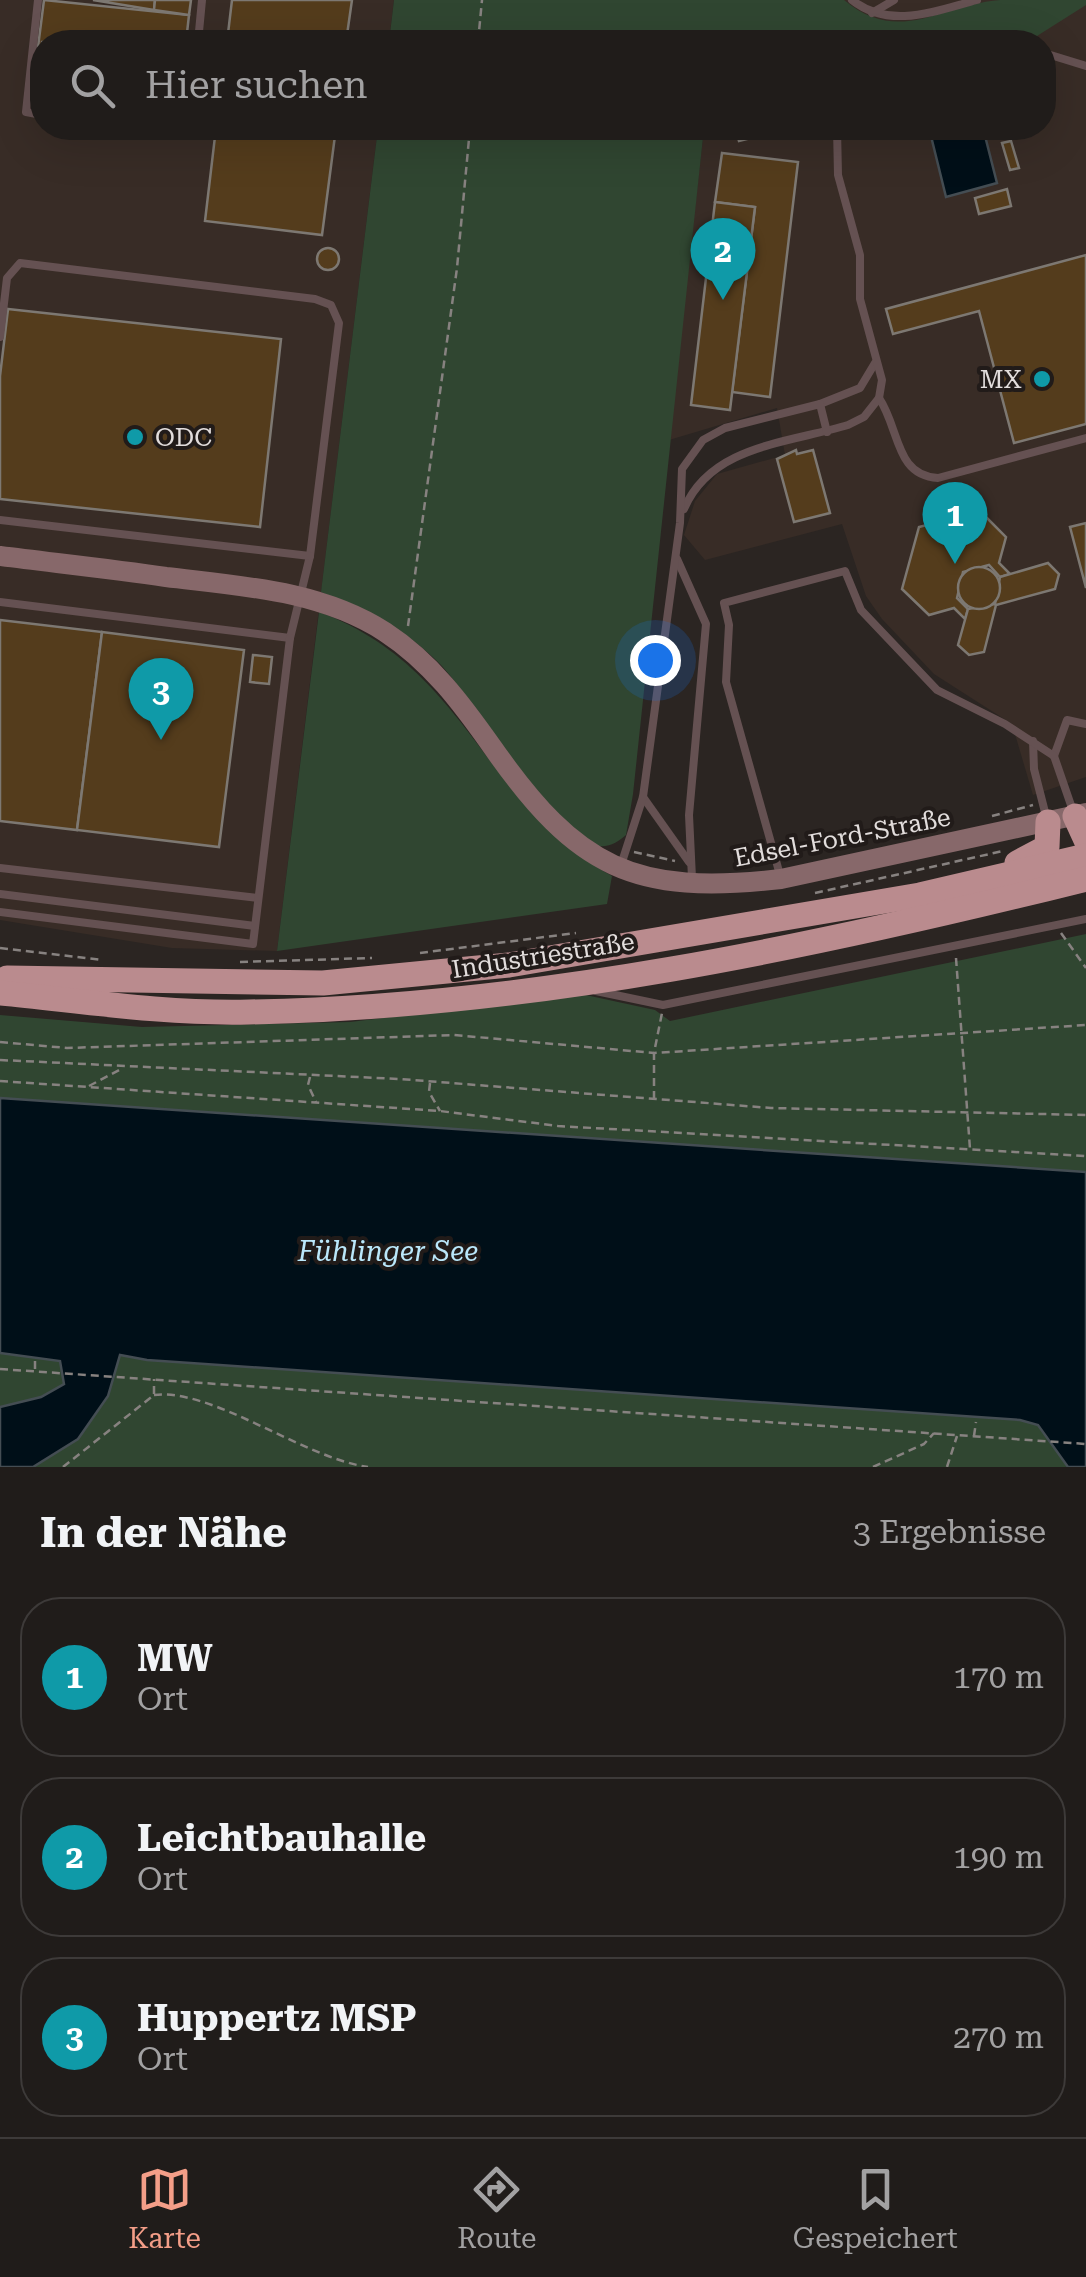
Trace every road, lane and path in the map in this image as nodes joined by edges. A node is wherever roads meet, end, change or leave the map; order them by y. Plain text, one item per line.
1 (38, 0) edge
2 (202, 0) edge
3 (482, 0) edge
4 (852, 0) edge
5 (894, 0) edge
6 (977, 0) edge
7 (872, 12) junction
8 (35, 30) edge
9 (199, 30) edge
10 (479, 30) edge
11 (1056, 57) edge
12 (1086, 66) edge
13 (30, 75) edge
14 (30, 113) edge
15 (469, 140) edge
16 (837, 140) edge
17 (0, 338) edge
18 (876, 358) junction
19 (879, 398) junction
20 (820, 404) junction
21 (826, 432) junction
22 (1086, 438) edge
23 (0, 520) edge
24 (680, 523) junction
25 (676, 555) junction
26 (0, 556) edge
27 (310, 556) junction
28 (297, 596) junction
29 (0, 602) edge
30 (290, 638) junction
31 (406, 638) dead end
32 (1086, 724) edge
33 (1033, 741) junction
34 (1054, 756) junction
35 (643, 796) junction
36 (1080, 814) edge
37 (990, 816) dead end
38 (1038, 817) junction
39 (1086, 840) edge
40 (1086, 856) edge
41 (622, 860) junction
42 (0, 868) edge
43 (692, 874) junction
44 (1086, 878) edge
45 (781, 879) junction
46 (815, 893) dead end
47 (0, 894) edge
48 (920, 895) junction
49 (258, 898) junction
50 (0, 912) edge
51 (1086, 919) edge
52 (255, 926) junction
53 (1056, 926) junction
54 (590, 931) dead end
55 (954, 947) junction
56 (0, 948) edge
57 (412, 954) dead end
58 (378, 958) dead end
59 (112, 960) dead end
60 (227, 962) dead end
61 (0, 967) edge
62 (1086, 968) edge
63 (0, 978) edge
64 (61, 980) junction
65 (562, 984) junction
66 (0, 992) edge
67 (663, 1005) junction
68 (0, 1008) edge
69 (184, 1010) junction
70 (1086, 1025) edge
71 (965, 1034) junction
72 (0, 1042) edge
73 (654, 1053) junction
74 (0, 1060) edge
75 (128, 1067) junction
76 (311, 1076) junction
77 (0, 1081) edge
78 (430, 1082) junction
79 (87, 1087) junction
80 (654, 1100) junction
81 (317, 1103) junction
82 (440, 1112) junction
83 (968, 1114) junction
84 (1086, 1114) edge
85 (970, 1149) junction
86 (1086, 1156) edge
87 (35, 1360) dead end
88 (0, 1369) edge
89 (35, 1371) junction
90 (154, 1379) junction
91 (154, 1396) junction
92 (976, 1422) dead end
93 (935, 1432) junction
94 (958, 1435) junction
95 (974, 1436) junction
96 (1086, 1444) edge
97 (64, 1467) edge
98 (368, 1467) edge
99 (873, 1467) edge
100 (947, 1467) edge

1 - 8 lane
2 - 9 lane
3 - 10 path
4 - 7 lane
5 - 7 lane
6 - 7 lane
11 - 12 lane
13 - 14 lane
15 - 31 path
16 - 18 lane
17 - 27 lane
18 - 19 lane
18 - 20 lane
19 - 21 lane
19 - 22 lane
20 - 21 lane
20 - 24 lane
21 - 24 lane
23 - 27 lane
24 - 25 lane
25 - 35 lane
25 - 43 lane
26 - 28 street, Edsel-Ford-Straße
27 - 28 lane
28 - 30 lane
28 - 41 street, Edsel-Ford-Straße
29 - 30 lane
30 - 49 lane
32 - 34 lane
33 - 34 lane
33 - 38 lane
33 - 45 lane
34 - 36 lane
35 - 41 lane
35 - 43 lane
36 - 38 street, Edsel-Ford-Straße
36 - 39 highway
37 - 38 path
38 - 45 street, Edsel-Ford-Straße
38 - 46 path
38 - 48 highway
40 - 48 highway, Industriestraße
41 - 43 path
41 - 43 street, Edsel-Ford-Straße
42 - 49 lane
43 - 45 street, Edsel-Ford-Straße
44 - 65 highway, Industriestraße
47 - 52 lane
48 - 64 highway, Industriestraße
49 - 52 lane
50 - 52 lane
51 - 53 lane
53 - 55 lane
53 - 62 path
54 - 57 path
55 - 67 lane
55 - 71 path
56 - 59 path
58 - 60 path
61 - 64 highway
63 - 64 highway, Industriestraße
65 - 67 lane
65 - 69 highway, Industriestraße
66 - 69 highway, Industriestraße
67 - 73 path
68 - 69 highway
70 - 71 path
71 - 73 path
71 - 83 path
72 - 73 path
73 - 80 path
74 - 75 path
75 - 76 path
75 - 79 path
76 - 78 path
76 - 81 path
77 - 79 path
78 - 80 path
78 - 82 path
79 - 81 path
80 - 83 path
81 - 82 path
82 - 85 path
83 - 84 path
83 - 85 path
85 - 86 path
87 - 89 path
88 - 89 path
89 - 90 path
90 - 91 path
90 - 93 path
91 - 97 path
91 - 98 path
92 - 95 path
93 - 94 path
93 - 99 path
94 - 95 path
94 - 100 path
95 - 96 path

